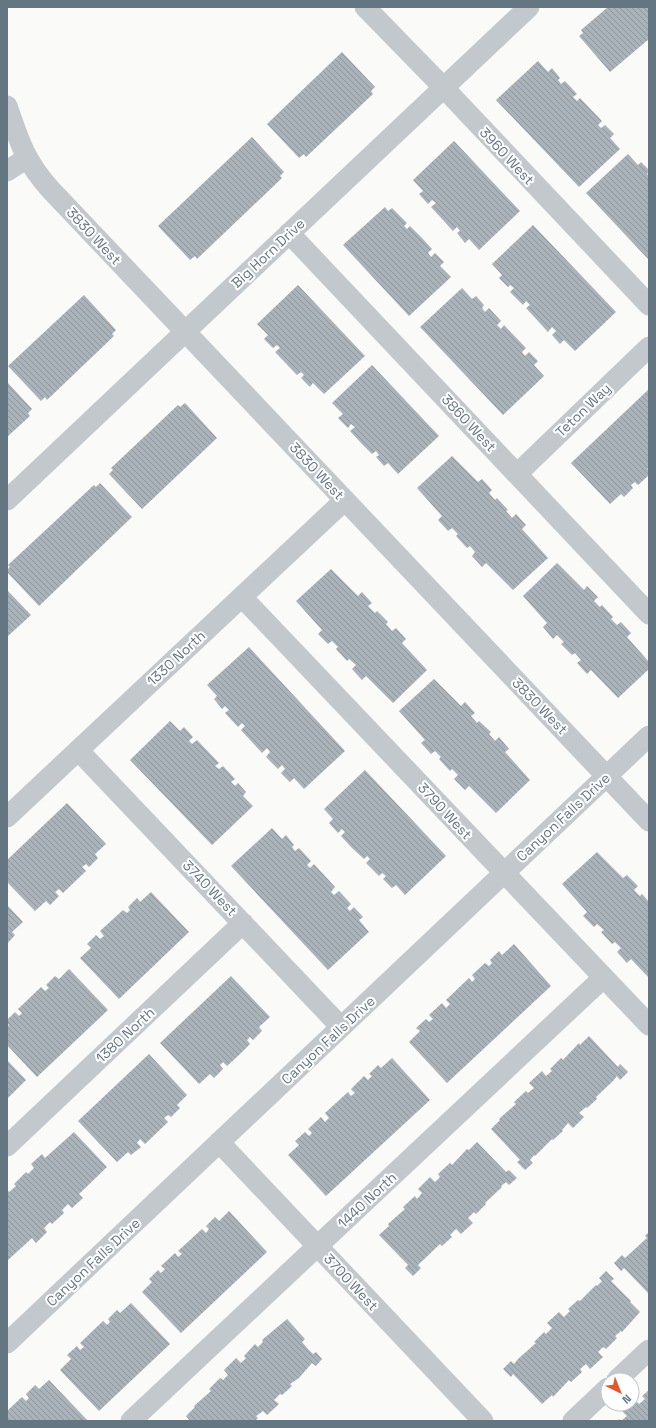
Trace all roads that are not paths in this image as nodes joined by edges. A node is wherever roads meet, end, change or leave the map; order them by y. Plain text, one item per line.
1 (365, 7) edge
2 (529, 7) edge
3 (444, 88) junction
4 (7, 106) edge
5 (27, 158) junction
6 (7, 171) edge
7 (290, 233) junction
8 (649, 305) edge
9 (185, 332) junction
10 (649, 347) edge
11 (517, 474) junction
12 (7, 500) edge
13 (344, 500) junction
14 (242, 597) junction
15 (649, 614) edge
16 (649, 736) edge
17 (78, 750) junction
18 (606, 776) junction
19 (7, 817) edge
20 (649, 821) edge
21 (504, 873) junction
22 (243, 924) junction
23 (603, 978) junction
24 (649, 1026) edge
25 (342, 1027) junction
26 (219, 1142) junction
27 (7, 1146) edge
28 (318, 1246) junction
29 (9, 1338) edge
30 (649, 1350) edge
31 (626, 1372) edge
32 (600, 1396) edge
33 (131, 1421) edge
34 (483, 1421) edge
35 (573, 1421) edge

1 - 3 street, 3960 West
2 - 3 street, Big Horn Drive
3 - 7 street, Big Horn Drive
3 - 8 street, 3960 West
4 - 5 street, 3830 West
5 - 6 street
5 - 9 street, 3830 West
7 - 9 street, Big Horn Drive
7 - 11 street, 3860 West
9 - 12 street, Big Horn Drive
9 - 13 street, 3830 West
10 - 11 street, Teton Way
11 - 15 street, 3860 West
13 - 14 street, 1330 North
13 - 18 street, 3830 West
14 - 17 street, 1330 North
14 - 21 street, 3790 West
16 - 18 street, Canyon Falls Drive
17 - 19 street, 1330 North
17 - 22 street, 3740 West
18 - 20 street, 3830 West
18 - 21 street, Canyon Falls Drive
21 - 23 street, 3790 West
21 - 25 street, Canyon Falls Drive
22 - 25 street, 3740 West
22 - 27 street, 1380 North
23 - 24 street, 3790 West
23 - 28 street, 1440 North
25 - 26 street, Canyon Falls Drive
26 - 28 street, 3700 West
26 - 29 street, Canyon Falls Drive
28 - 33 street, 1440 North
28 - 34 street, 3700 West
30 - 31 street
32 - 35 street

